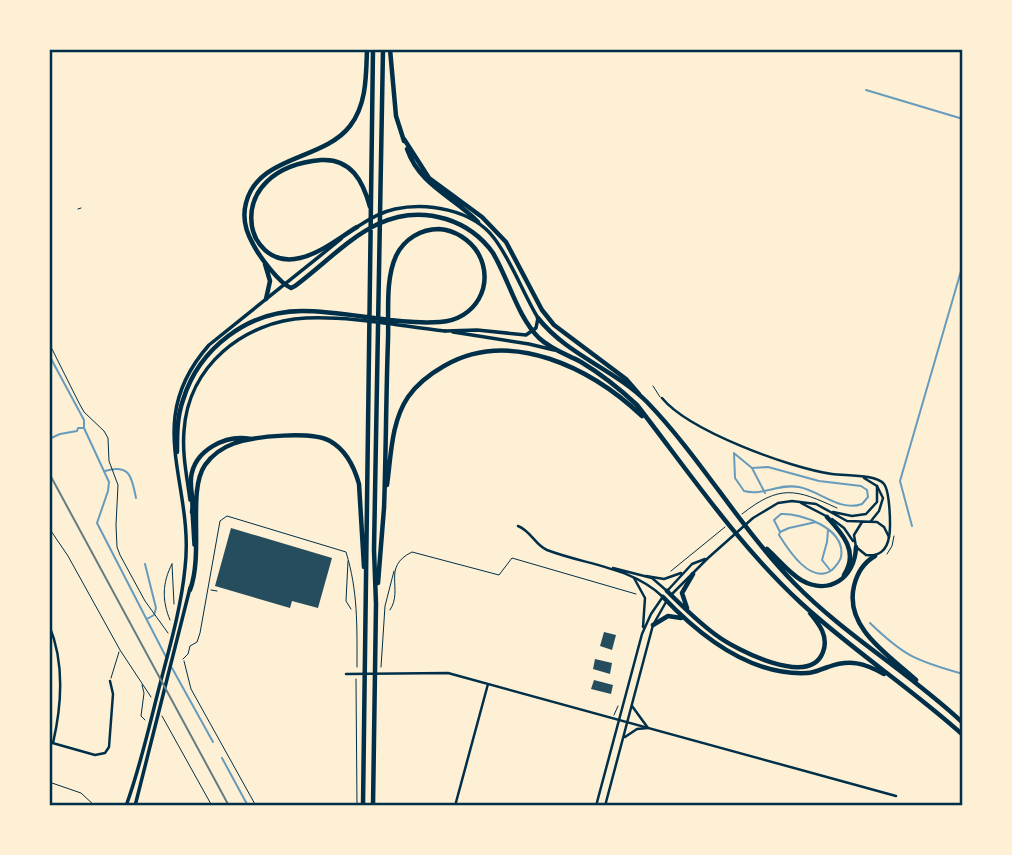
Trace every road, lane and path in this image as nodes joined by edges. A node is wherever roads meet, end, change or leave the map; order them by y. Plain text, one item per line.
1 (367, 49) edge
2 (373, 49) edge
3 (383, 49) edge
4 (390, 49) edge
5 (404, 139) junction
6 (81, 208) dead end
7 (78, 209) dead end
8 (372, 214) junction
9 (478, 222) junction
10 (357, 227) junction
11 (261, 257) junction
12 (285, 285) junction
13 (266, 299) junction
14 (349, 318) junction
15 (538, 318) junction
16 (401, 324) junction
17 (445, 331) junction
18 (533, 331) junction
19 (49, 343) edge
20 (554, 351) junction
21 (653, 386) dead end
22 (642, 397) junction
23 (662, 398) joint
24 (653, 426) junction
25 (255, 440) junction
26 (177, 452) junction
27 (861, 477) junction
28 (877, 486) junction
29 (799, 502) junction
30 (384, 509) junction
31 (843, 510) dead end
32 (830, 511) junction
33 (192, 512) junction
34 (827, 517) junction
35 (736, 518) dead end
36 (871, 521) junction
37 (862, 522) junction
38 (728, 525) dead end
39 (518, 526) dead end
40 (49, 528) edge
41 (754, 537) junction
42 (889, 537) junction
43 (855, 544) junction
44 (875, 556) junction
45 (348, 558) junction
46 (708, 558) junction
47 (610, 568) junction
48 (395, 569) junction
49 (684, 572) junction
50 (667, 573) dead end
51 (693, 574) junction
52 (646, 576) junction
53 (634, 578) junction
54 (835, 583) junction
55 (190, 590) junction
56 (209, 590) junction
57 (217, 591) dead end
58 (366, 593) junction
59 (669, 593) junction
60 (641, 595) dead end
61 (665, 599) junction
62 (376, 604) junction
63 (802, 604) junction
64 (174, 608) dead end
65 (351, 609) dead end
66 (390, 610) dead end
67 (154, 615) dead end
68 (692, 615) junction
69 (169, 617) dead end
70 (687, 622) junction
71 (49, 625) edge
72 (653, 625) junction
73 (642, 634) junction
74 (120, 650) junction
75 (113, 672) dead end
76 (346, 674) dead end
77 (381, 675) dead end
78 (894, 680) junction
79 (110, 681) dead end
80 (142, 683) junction
81 (488, 684) junction
82 (932, 695) junction
83 (155, 704) dead end
84 (618, 706) dead end
85 (632, 706) junction
86 (616, 710) dead end
87 (161, 714) dead end
88 (619, 720) junction
89 (146, 722) dead end
90 (627, 723) junction
91 (963, 723) edge
92 (648, 728) junction
93 (963, 735) edge
94 (622, 739) junction
95 (51, 742) edge
96 (49, 782) edge
97 (896, 796) dead end
98 (95, 806) edge
99 (126, 806) edge
100 (135, 806) edge
101 (212, 806) edge
102 (256, 806) edge
103 (357, 806) edge
104 (363, 806) edge
105 (373, 806) edge
106 (455, 806) edge
107 (596, 806) edge
108 (605, 806) edge

1 - 11 highway
2 - 8 highway
3 - 62 highway
4 - 5 highway
5 - 9 highway
5 - 22 highway
6 - 7 path
8 - 10 highway
8 - 58 highway
9 - 10 main road
9 - 15 main road
10 - 12 main road
11 - 12 highway
11 - 13 highway
12 - 13 main road
12 - 18 highway
13 - 26 main road
14 - 16 highway
14 - 26 highway
14 - 33 main road
15 - 18 main road
15 - 22 highway
16 - 17 main road
16 - 30 highway
17 - 18 main road
17 - 20 main road
18 - 20 highway
19 - 67 path
20 - 24 highway
21 - 23 lane
22 - 41 highway
23 - 27 street
24 - 30 highway
24 - 63 highway
25 - 33 highway
25 - 55 highway
25 - 58 highway
26 - 99 main road
27 - 28 street
27 - 42 street
28 - 32 street
28 - 36 street
29 - 32 street
29 - 34 street
29 - 46 street
30 - 62 highway
31 - 35 path
32 - 37 street
33 - 55 main road
34 - 43 street
34 - 54 highway
36 - 37 street
36 - 42 street
37 - 43 street
38 - 50 path
39 - 47 street
40 - 74 path
41 - 54 highway
41 - 82 highway
42 - 44 street
43 - 44 street
43 - 54 highway
44 - 82 highway
45 - 56 path
45 - 65 path
45 - 103 path
46 - 49 street
46 - 51 street
47 - 52 street
47 - 53 street
48 - 60 path
48 - 66 path
48 - 77 path
49 - 52 street
49 - 59 street
51 - 59 street
51 - 68 highway
52 - 59 street
53 - 61 street
53 - 73 street
55 - 100 main road
56 - 57 path
56 - 102 path
58 - 104 highway
59 - 61 street
59 - 68 highway
61 - 70 highway
61 - 72 street
61 - 73 street
62 - 105 highway
63 - 68 highway
63 - 78 highway
64 - 69 path
70 - 72 highway
70 - 78 highway
71 - 95 street
72 - 85 street
73 - 88 street
74 - 75 path
74 - 80 path
76 - 81 street
78 - 93 highway
79 - 95 street
80 - 83 path
80 - 89 path
81 - 88 street
81 - 106 street
82 - 91 highway
84 - 86 path
85 - 90 street
85 - 92 street
87 - 101 path
88 - 90 street
88 - 107 street
90 - 92 street
90 - 94 street
92 - 94 street
92 - 97 street
94 - 108 street
96 - 98 path

